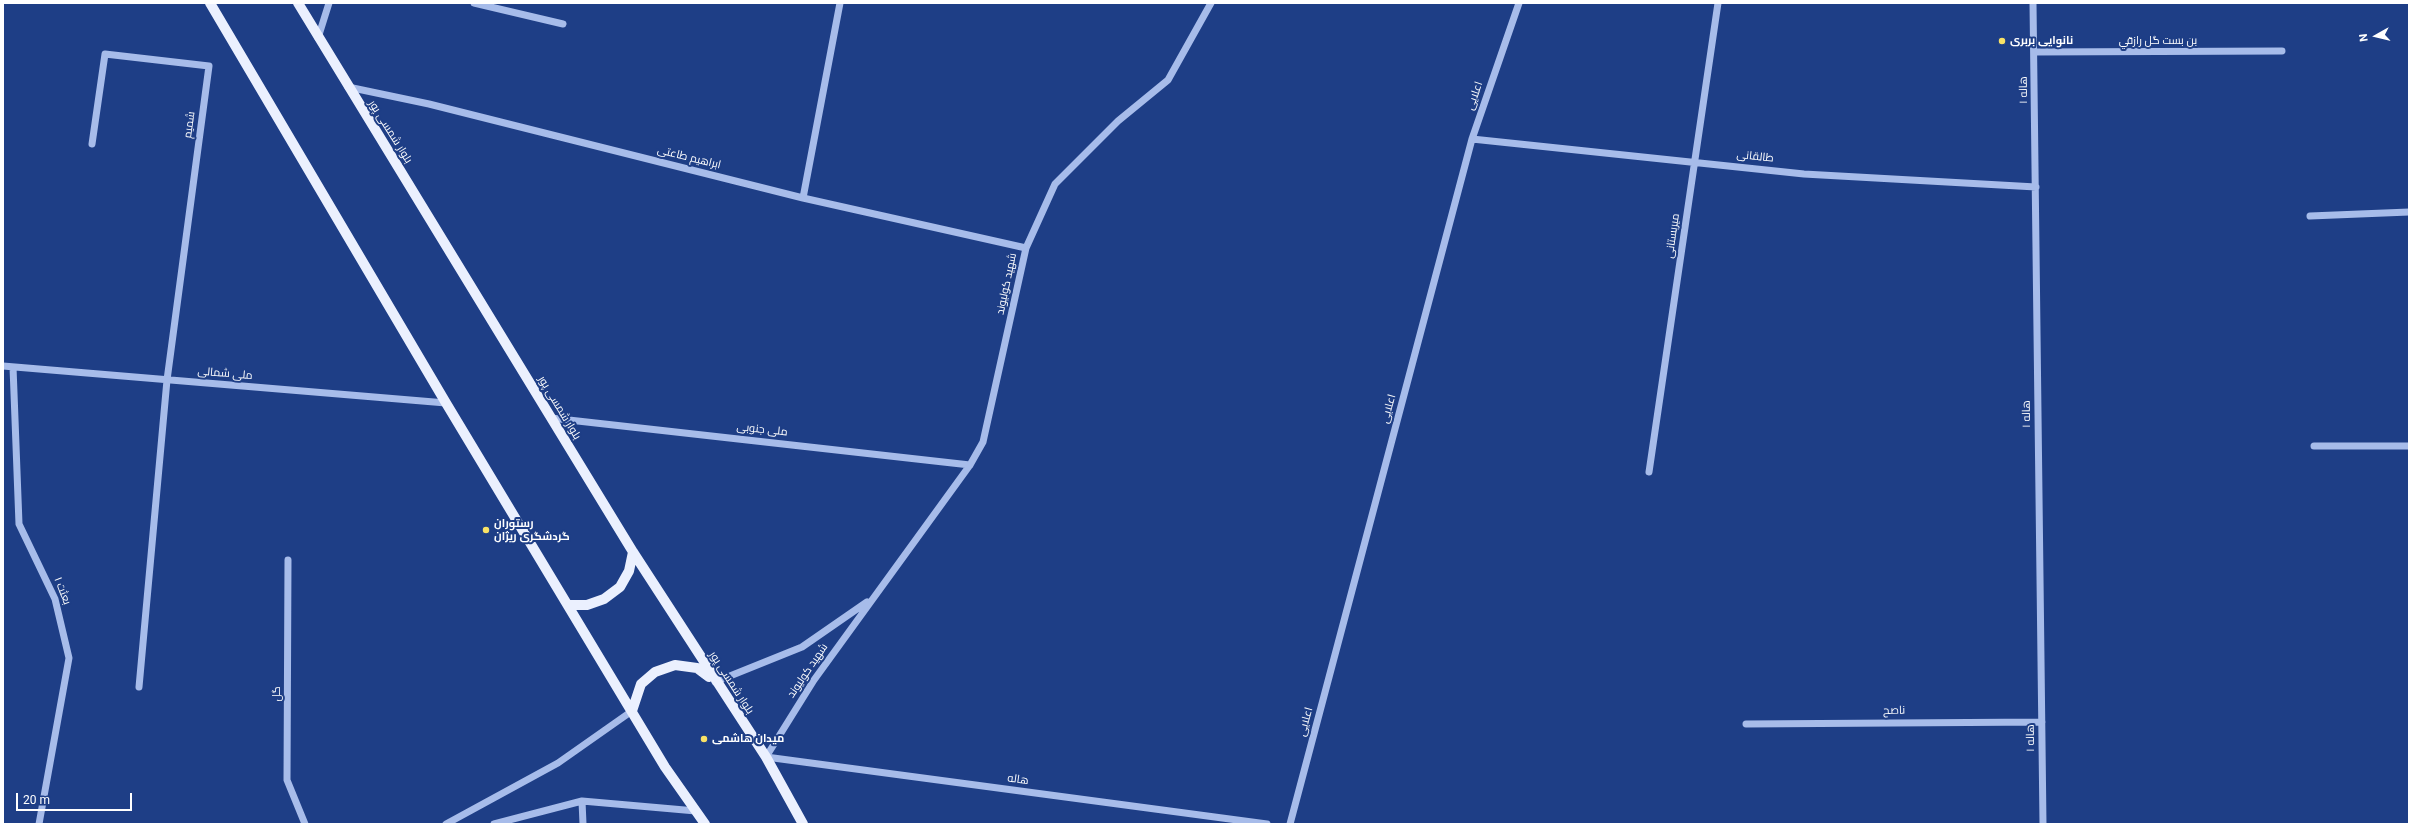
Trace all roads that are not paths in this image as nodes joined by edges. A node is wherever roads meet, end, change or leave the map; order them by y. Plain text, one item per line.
1 (210, 3) edge
2 (298, 3) edge
3 (329, 3) edge
4 (474, 3) edge
5 (840, 3) edge
6 (1211, 3) edge
7 (1519, 3) edge
8 (1718, 3) edge
9 (2034, 3) edge
10 (563, 24) dead end
11 (318, 38) junction
12 (2282, 51) dead end
13 (2034, 52) junction
14 (348, 87) junction
15 (1472, 139) junction
16 (92, 144) dead end
17 (1695, 162) junction
18 (2036, 186) junction
19 (803, 198) junction
20 (2409, 212) edge
21 (2310, 216) dead end
22 (1026, 248) junction
23 (3, 366) edge
24 (13, 367) junction
25 (167, 380) junction
26 (446, 403) junction
27 (551, 418) junction
28 (2314, 446) dead end
29 (2409, 446) edge
30 (970, 465) junction
31 (1649, 472) dead end
32 (633, 552) junction
33 (288, 560) dead end
34 (872, 599) junction
35 (568, 605) junction
36 (715, 682) junction
37 (139, 687) dead end
38 (632, 711) junction
39 (2042, 722) junction
40 (1746, 724) dead end
41 (766, 757) junction
42 (582, 801) junction
43 (696, 812) junction
44 (39, 824) edge
45 (305, 824) edge
46 (446, 824) edge
47 (494, 824) edge
48 (583, 824) edge
49 (705, 824) edge
50 (803, 824) edge
51 (1267, 824) edge
52 (1290, 824) edge
53 (2043, 824) edge

1 - 26 main road
2 - 11 main road, بلوار شمسی پور
3 - 11 street
4 - 10 street
5 - 19 street
6 - 22 street, شهید کولیوند
7 - 15 street, اعلایی
8 - 17 street, میربستانی
9 - 13 street, هاله ۱
11 - 14 main road, بلوار شمسی پور
12 - 13 street, بن بست گل رازقي
13 - 18 street, هاله ۱
14 - 19 street, ابراهیم طاعتی
14 - 27 main road, بلوار شمسی پور
15 - 17 street, طالقانی
15 - 52 street, اعلایی
16 - 25 street, شمیم
17 - 18 street, طالقانی
17 - 31 street, میربستانی
18 - 39 street, هاله ۱
19 - 22 street, ابراهیم طاعتی
20 - 21 street
22 - 30 street, شهید کولیوند
23 - 24 street, ملی شمالی
24 - 25 street, ملی شمالی
24 - 44 street, بعثت ۱
25 - 26 street, ملی شمالی
25 - 37 street
26 - 35 main road
27 - 30 street, ملی جنوبی
27 - 32 main road, بلوار شمسی پور
28 - 29 street
30 - 34 street, شهید کولیوند
32 - 35 main road
32 - 36 main road, بلوار شمسی پور
33 - 45 street, گل
34 - 36 street, شهید کولیوند
34 - 41 street, شهید کولیوند
35 - 38 main road
36 - 38 main road
36 - 41 main road, بلوار شمسی پور
38 - 43 main road
38 - 46 street
39 - 40 street, ناصح
39 - 53 street, هاله ۱
41 - 50 main road, بلوار شمسی پور
41 - 51 street, هاله
42 - 43 street
42 - 47 street
42 - 48 street
43 - 49 main road

